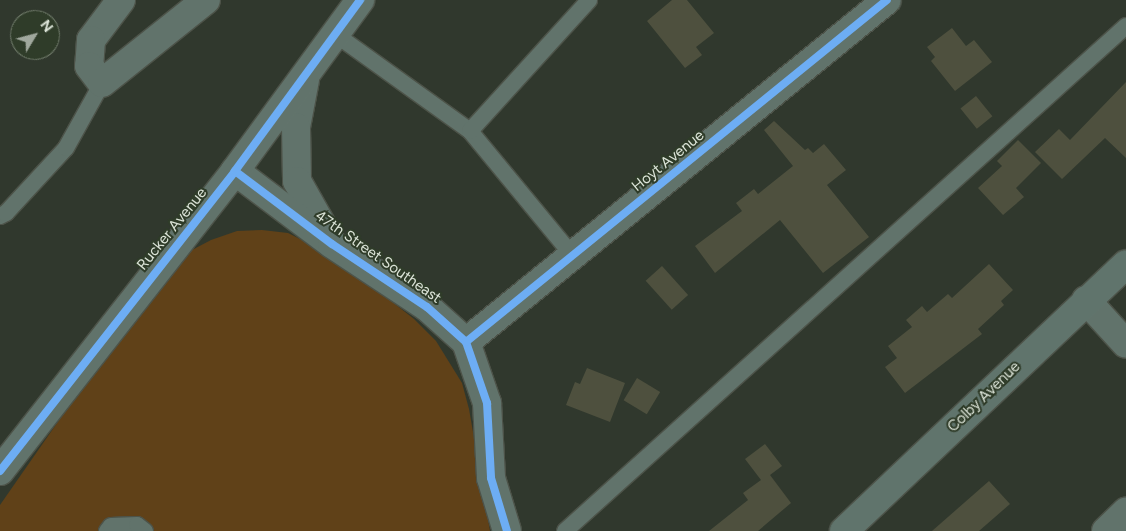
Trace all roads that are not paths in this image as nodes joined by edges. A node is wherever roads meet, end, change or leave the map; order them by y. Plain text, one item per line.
1 (121, 0) edge
2 (206, 0) edge
3 (360, 0) edge
4 (589, 0) edge
5 (887, 0) edge
6 (1126, 26) edge
7 (335, 34) junction
8 (306, 74) junction
9 (102, 83) junction
10 (470, 131) junction
11 (235, 171) junction
12 (0, 216) edge
13 (332, 244) junction
14 (573, 256) junction
15 (1126, 264) edge
16 (1086, 300) junction
17 (466, 342) junction
18 (1126, 344) edge
19 (0, 471) edge
20 (1126, 512) edge
21 (107, 531) edge
22 (145, 531) edge
23 (507, 531) edge
24 (565, 531) edge
25 (844, 531) edge
26 (1106, 531) edge

1 - 9 street
2 - 9 street
3 - 7 street, Rucker Avenue
4 - 10 lane
5 - 14 street, Hoyt Avenue
6 - 24 lane
7 - 8 street, Rucker Avenue
7 - 10 lane
8 - 11 street, Rucker Avenue
8 - 13 street
9 - 12 lane
10 - 14 lane
11 - 13 street, 47th Street Southeast
11 - 19 street, Rucker Avenue
13 - 17 street, 47th Street Southeast
14 - 17 street, Hoyt Avenue
15 - 16 main road, Colby Avenue
16 - 18 street
16 - 25 main road, Colby Avenue
17 - 23 street, 47th Street Southeast
20 - 26 street
21 - 22 lane

